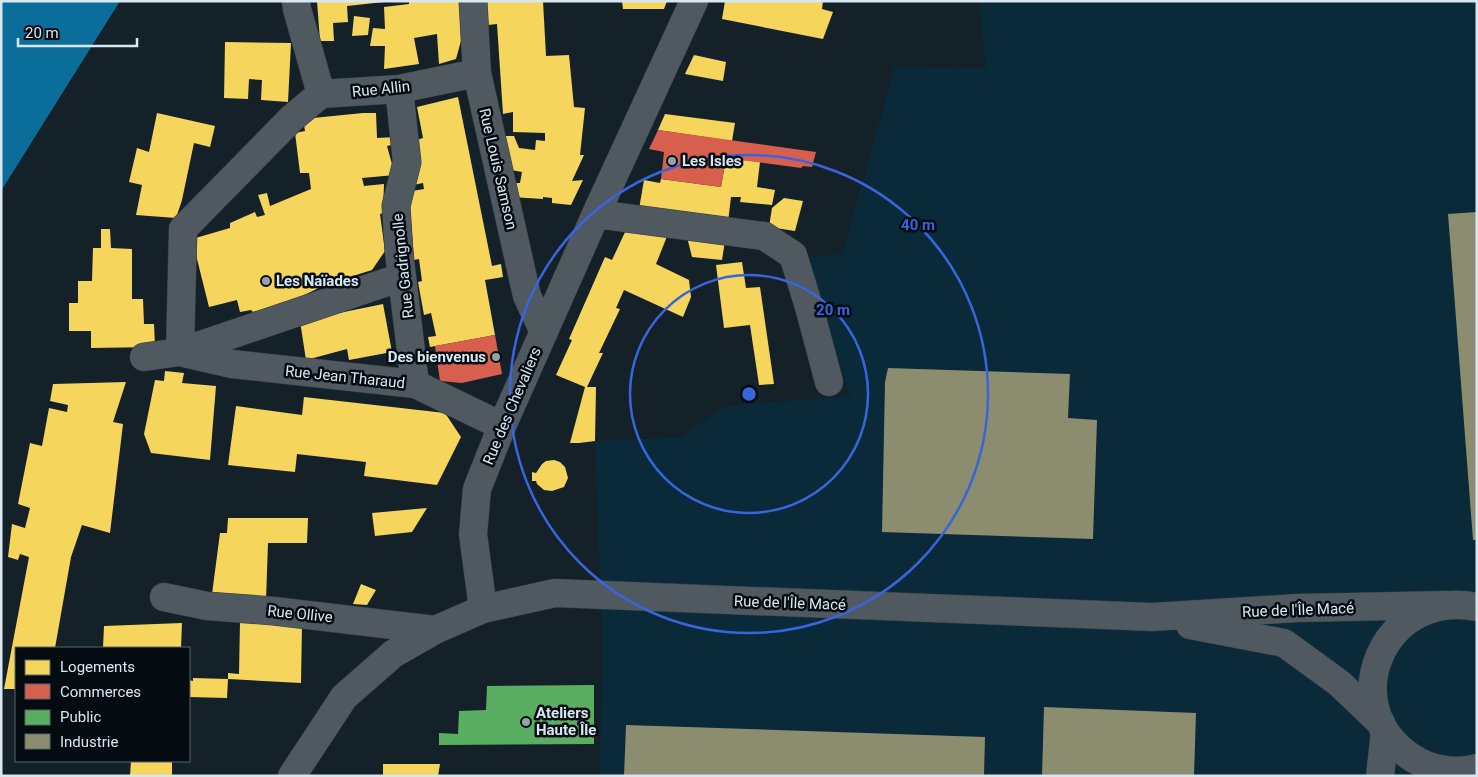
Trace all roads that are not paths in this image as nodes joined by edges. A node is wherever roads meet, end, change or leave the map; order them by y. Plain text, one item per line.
1 (296, 1) edge
2 (474, 1) edge
3 (694, 1) edge
4 (477, 73) junction
5 (399, 89) junction
6 (321, 94) junction
7 (596, 214) junction
8 (402, 277) junction
9 (544, 332) junction
10 (180, 352) junction
11 (144, 357) dead end
12 (829, 382) dead end
13 (415, 384) junction
14 (502, 426) junction
15 (164, 596) dead end
16 (1444, 605) junction
17 (1477, 607) edge
18 (483, 609) junction
19 (1152, 618) junction
20 (435, 630) junction
21 (1383, 727) junction
22 (1477, 768) edge
23 (292, 776) edge
24 (1380, 776) edge

1 - 6 street
2 - 4 street, Rue Louis Samson
3 - 7 street, Rue des Chevaliers
4 - 5 street, Rue Allin
4 - 9 street, Rue Louis Samson
5 - 6 street, Rue Allin
5 - 8 street, Rue Gadrignolle
6 - 10 street
7 - 9 street, Rue des Chevaliers
7 - 12 street
8 - 10 street
8 - 13 street, Rue Gadrignolle
9 - 14 street, Rue des Chevaliers
10 - 11 street
10 - 13 street, Rue Jean Tharaud
13 - 14 street, Rue Jean Tharaud
14 - 18 street, Rue des Chevaliers
15 - 20 street, Rue Ollive
16 - 17 street, Rue de l'Île Macé
16 - 19 street, Rue de l'Île Macé
16 - 21 street
18 - 19 street, Rue de l'Île Macé
18 - 20 street, Rue de l'Île Macé
19 - 21 street, Rue de l'Île Macé
20 - 23 street, Rue de l'Île Macé
21 - 22 street, Rue de l'Île Macé
21 - 24 street

